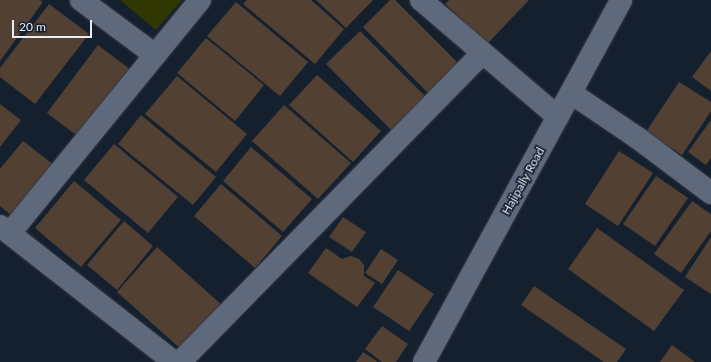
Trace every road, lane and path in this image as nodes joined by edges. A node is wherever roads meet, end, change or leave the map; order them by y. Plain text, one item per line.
1 (81, 0) edge
2 (200, 0) edge
3 (421, 0) edge
4 (621, 0) edge
5 (482, 54) junction
6 (155, 55) junction
7 (571, 93) junction
8 (558, 117) junction
9 (711, 193) edge
10 (5, 229) edge
11 (174, 362) edge
12 (180, 362) edge
13 (424, 362) edge

1 - 6 street
2 - 6 street
3 - 5 street
4 - 7 street, Hajipally Road
5 - 8 street
5 - 12 street
6 - 10 street
7 - 8 street, Hajipally Road
7 - 9 street
8 - 13 street, Hajipally Road
10 - 11 street

